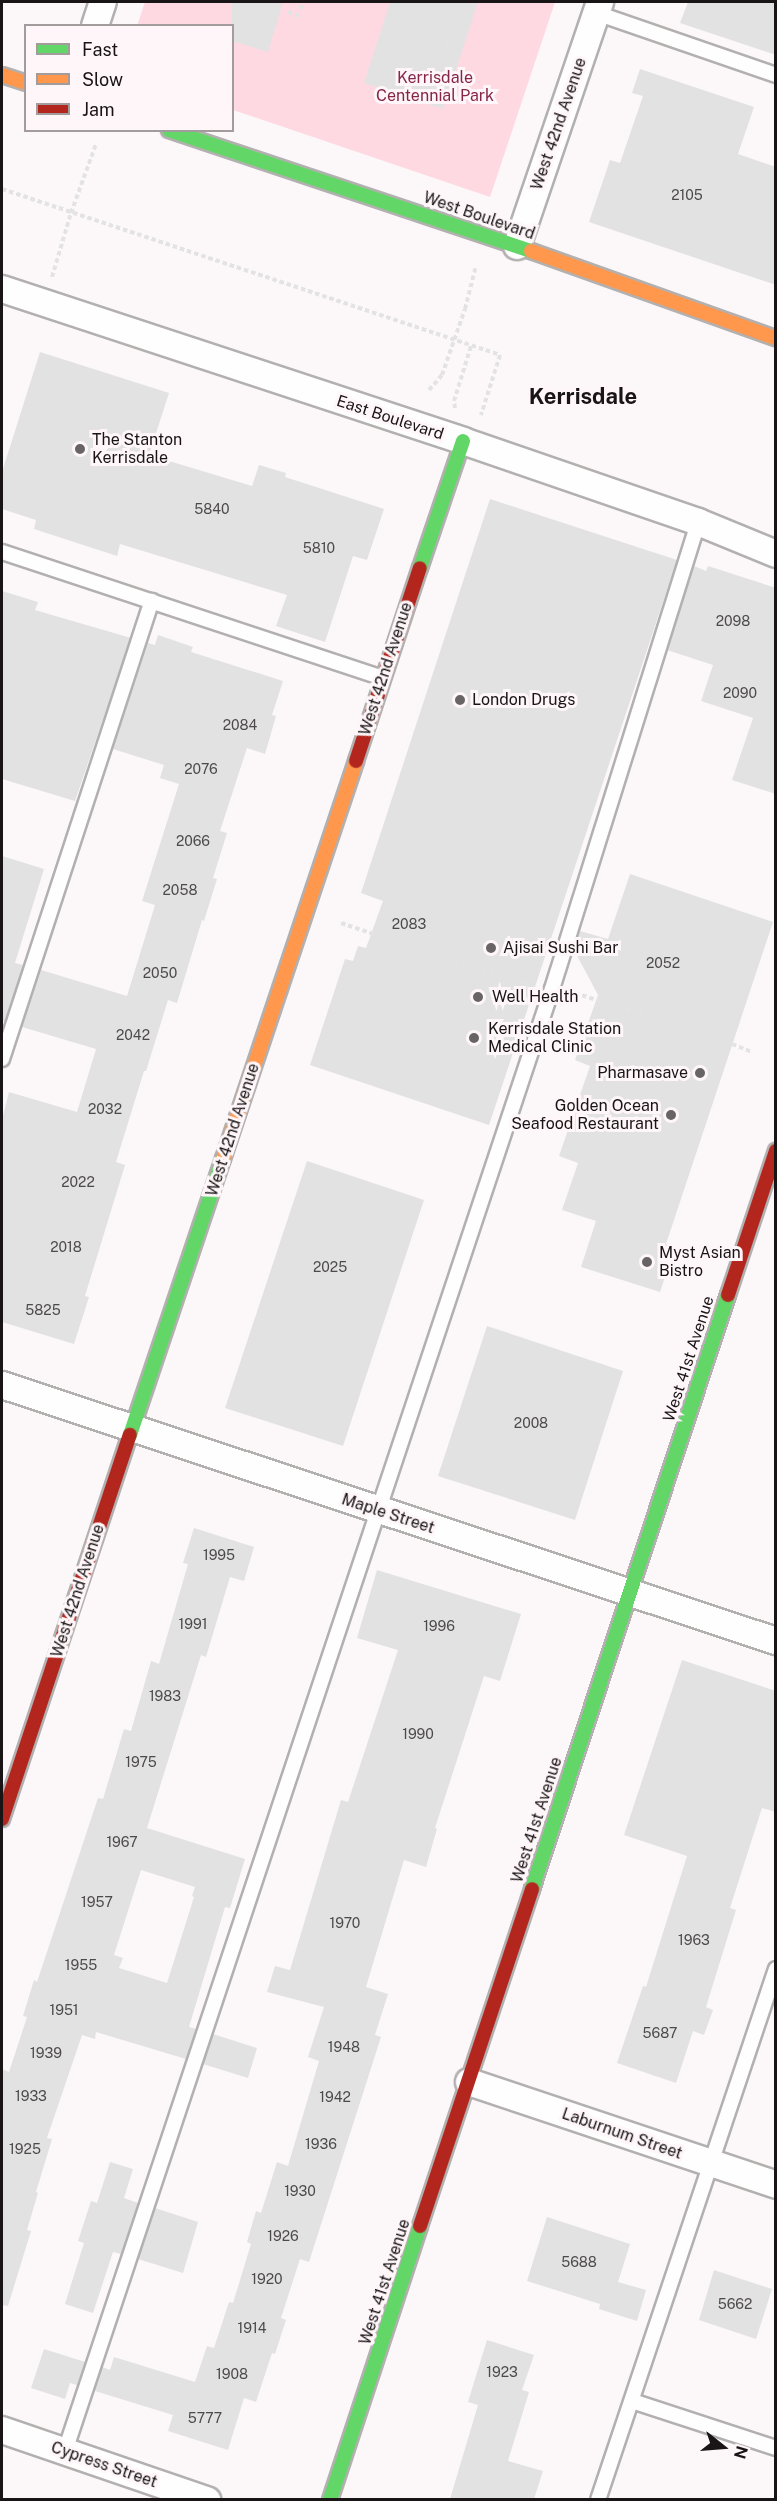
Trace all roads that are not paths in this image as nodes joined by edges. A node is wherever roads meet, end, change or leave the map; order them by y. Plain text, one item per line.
1 (103, 2) edge
2 (598, 7) edge
3 (96, 24) edge
4 (2, 75) edge
5 (776, 75) edge
6 (24, 82) edge
7 (176, 132) edge
8 (517, 246) junction
9 (3, 295) edge
10 (776, 338) edge
11 (462, 441) junction
12 (698, 522) junction
13 (2, 552) edge
14 (776, 554) edge
15 (152, 601) junction
16 (383, 678) junction
17 (2, 1059) edge
18 (776, 1151) edge
19 (2, 1385) edge
20 (133, 1428) junction
21 (378, 1511) junction
22 (629, 1593) junction
23 (776, 1641) edge
24 (2, 1819) edge
25 (776, 1969) edge
26 (469, 2082) junction
27 (710, 2163) junction
28 (776, 2185) edge
29 (632, 2401) junction
30 (2, 2430) edge
31 (776, 2448) edge
32 (65, 2451) junction
33 (207, 2499) edge
34 (330, 2499) edge
35 (598, 2499) edge

1 - 3 street
2 - 5 lane
2 - 8 street, West 42nd Avenue
4 - 6 street
7 - 8 street, West Boulevard
8 - 10 street, West Boulevard
9 - 11 street, East Boulevard
11 - 12 street, East Boulevard
11 - 16 street, West 42nd Avenue
12 - 14 street, East Boulevard
12 - 21 lane
13 - 15 lane
15 - 16 lane
15 - 17 lane
16 - 20 street, West 42nd Avenue
18 - 22 street, West 41st Avenue
19 - 20 street, Maple Street
20 - 21 street, Maple Street
20 - 24 street, West 42nd Avenue
21 - 22 street, Maple Street
21 - 32 lane
22 - 23 street, Maple Street
22 - 26 street, West 41st Avenue
25 - 27 lane
26 - 27 street, Laburnum Street
26 - 34 street, West 41st Avenue
27 - 28 street, Laburnum Street
27 - 29 lane
29 - 31 lane
29 - 35 lane
30 - 32 street, Cypress Street
32 - 33 street, Cypress Street

